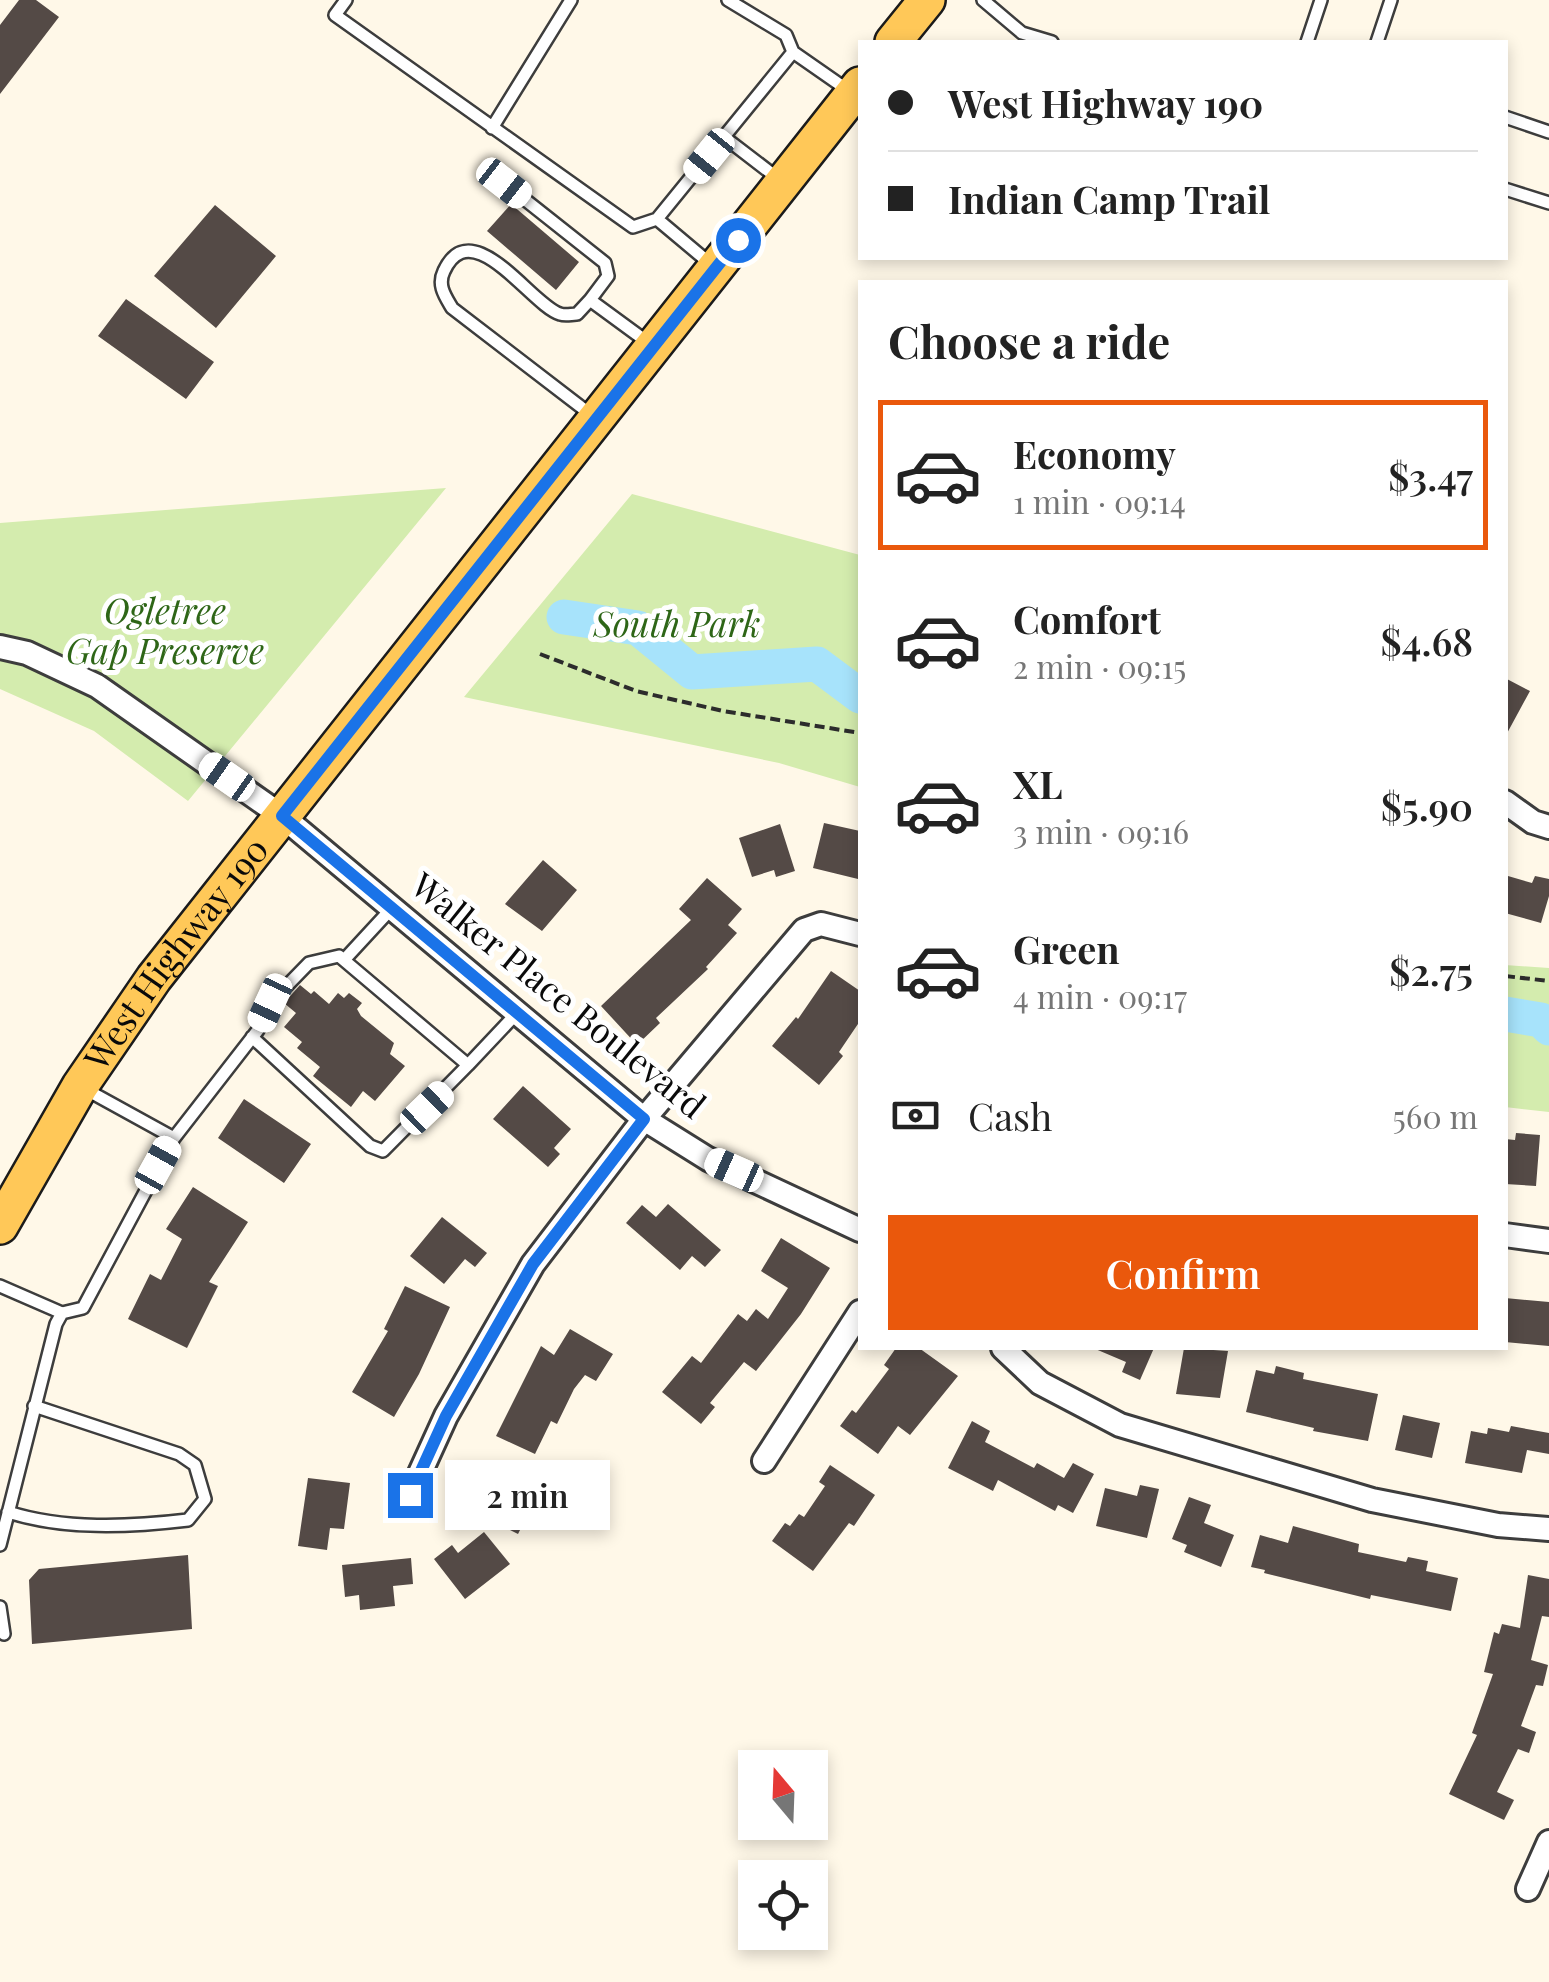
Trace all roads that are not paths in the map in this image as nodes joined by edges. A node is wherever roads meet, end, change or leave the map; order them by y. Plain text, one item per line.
1 (346, 0) edge
2 (728, 0) edge
3 (927, 0) edge
4 (984, 0) edge
5 (1321, 0) edge
6 (1391, 0) edge
7 (568, 5) edge
8 (896, 40) edge
9 (1045, 40) edge
10 (1308, 40) edge
11 (1378, 40) edge
12 (793, 52) junction
13 (856, 89) edge
14 (1508, 118) edge
15 (492, 128) junction
16 (1549, 132) edge
17 (724, 137) junction
18 (504, 183) dead end
19 (782, 183) junction
20 (1508, 190) edge
21 (1549, 203) edge
22 (657, 219) junction
23 (715, 268) junction
24 (590, 300) junction
25 (654, 346) junction
26 (596, 418) junction
27 (0, 647) edge
28 (1508, 804) edge
29 (282, 816) junction
30 (1549, 827) edge
31 (392, 908) junction
32 (858, 933) edge
33 (344, 960) junction
34 (517, 1013) junction
35 (252, 1037) junction
36 (468, 1065) junction
37 (80, 1086) junction
38 (644, 1119) junction
39 (174, 1138) junction
40 (0, 1226) edge
41 (858, 1229) edge
42 (1508, 1235) edge
43 (1549, 1241) edge
44 (0, 1286) edge
45 (62, 1313) junction
46 (858, 1315) edge
47 (1005, 1350) edge
48 (34, 1406) junction
49 (764, 1461) dead end
50 (410, 1495) dead end
51 (8, 1512) junction
52 (1549, 1529) edge
53 (0, 1545) edge
54 (0, 1607) edge
55 (4, 1634) dead end
56 (1549, 1842) edge
57 (1528, 1890) dead end

1 - 15 lane
2 - 12 lane
3 - 8 main road
4 - 9 lane
5 - 10 lane
6 - 11 lane
7 - 15 lane
12 - 13 lane
12 - 17 lane
13 - 19 main road, West Highway 190
14 - 16 lane
15 - 22 lane
17 - 19 lane
17 - 22 lane
18 - 24 lane
19 - 23 main road, West Highway 190
20 - 21 lane
22 - 23 lane
23 - 25 main road, West Highway 190
24 - 25 lane
24 - 26 lane
25 - 26 main road, West Highway 190
26 - 29 main road, West Highway 190
27 - 29 street, Walker Place Boulevard
28 - 30 street
29 - 31 street, Walker Place Boulevard
29 - 37 main road, West Highway 190
31 - 33 lane
31 - 34 street, Walker Place Boulevard
32 - 38 street
33 - 35 lane
33 - 36 lane
34 - 36 lane
34 - 38 street, Walker Place Boulevard
35 - 36 lane
35 - 39 lane
37 - 39 lane
37 - 40 main road, West Highway 190
38 - 41 street, Walker Place Boulevard
38 - 50 street
39 - 45 lane
42 - 43 street
44 - 45 lane
45 - 48 lane
46 - 49 street
47 - 52 street
48 - 51 lane
48 - 51 lane
51 - 53 lane
54 - 55 lane
56 - 57 street

